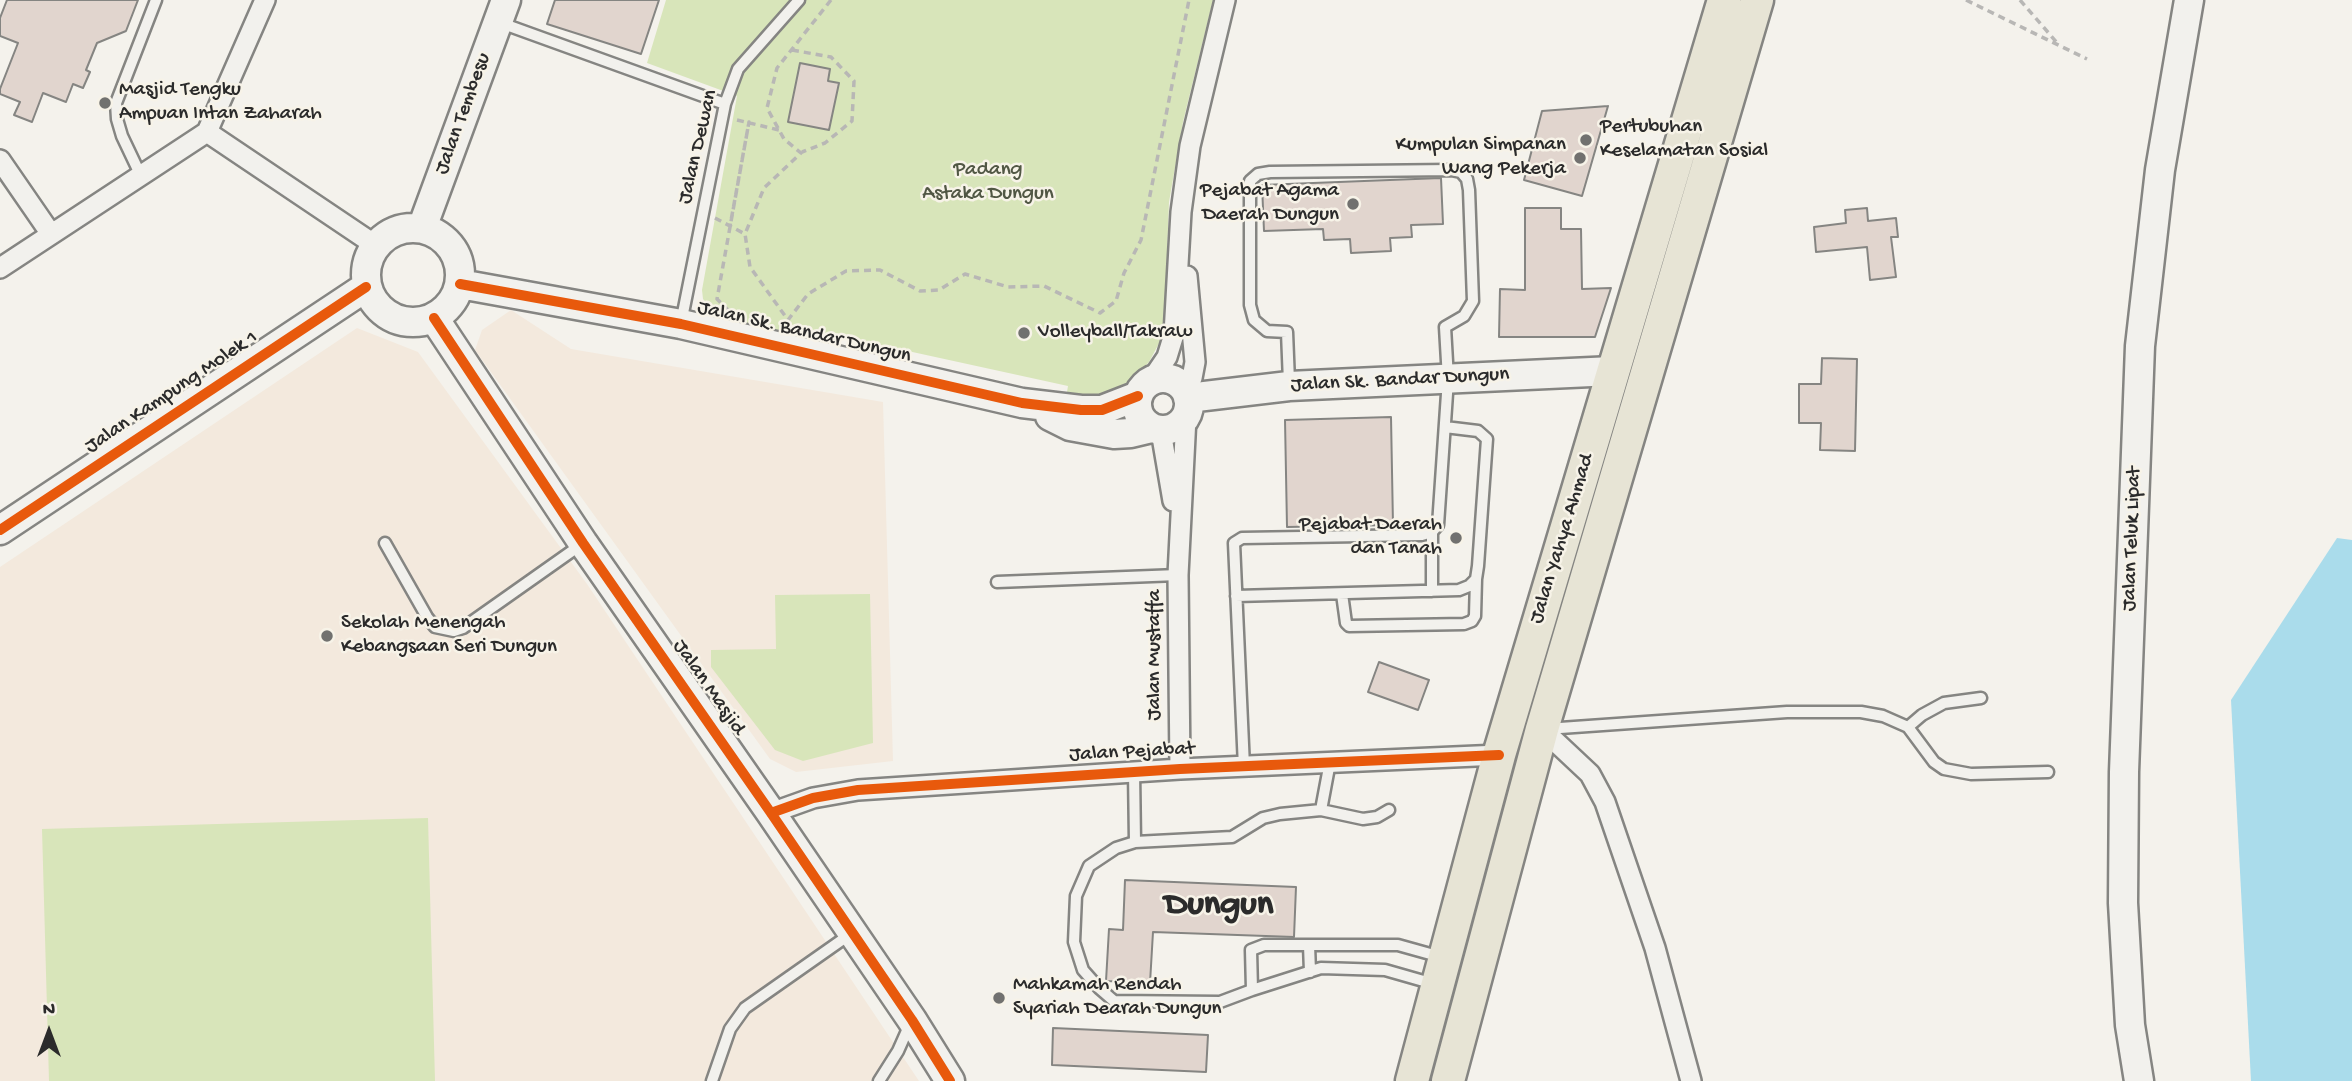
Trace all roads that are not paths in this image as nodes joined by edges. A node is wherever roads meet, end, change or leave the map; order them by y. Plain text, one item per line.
1 (156, 0) edge
2 (265, 0) edge
3 (799, 0) edge
4 (1225, 0) edge
5 (1724, 0) edge
6 (1757, 0) edge
7 (2189, 0) edge
8 (502, 11) edge
9 (725, 104) junction
10 (207, 132) junction
11 (0, 160) edge
12 (141, 176) junction
13 (1181, 212) junction
14 (422, 228) junction
15 (51, 234) junction
16 (375, 245) junction
17 (0, 268) edge
18 (460, 284) junction
19 (366, 287) junction
20 (434, 318) junction
21 (681, 324) junction
22 (1613, 371) junction
23 (1448, 379) junction
24 (1289, 386) junction
25 (1144, 389) junction
26 (1022, 403) junction
27 (1174, 413) junction
28 (1445, 427) junction
29 (0, 530) edge
30 (1432, 532) junction
31 (1180, 540) junction
32 (385, 543) dead end
33 (583, 543) junction
34 (1178, 575) junction
35 (1476, 579) junction
36 (997, 582) dead end
37 (1432, 591) junction
38 (1342, 594) junction
39 (1236, 596) junction
40 (1981, 698) dead end
41 (1908, 727) junction
42 (1542, 729) junction
43 (1499, 755) junction
44 (1330, 762) junction
45 (1244, 766) junction
46 (1180, 769) junction
47 (1133, 772) junction
48 (2048, 772) dead end
49 (1321, 810) junction
50 (1389, 810) dead end
51 (771, 813) junction
52 (1135, 842) junction
53 (852, 932) junction
54 (1309, 945) junction
55 (1310, 972) junction
56 (1441, 972) junction
57 (1252, 990) junction
58 (912, 1020) junction
59 (712, 1081) edge
60 (879, 1081) edge
61 (950, 1081) edge
62 (1412, 1081) edge
63 (1448, 1081) edge
64 (1691, 1081) edge
65 (2139, 1081) edge

1 - 12 lane
2 - 10 street
3 - 9 lane, Jalan Dewan
4 - 13 street, Jalan Mustaffa
5 - 22 main road, Jalan Yahya Ahmad
6 - 42 main road, Jalan Yahya Ahmad
7 - 65 street, Jalan Teluk Lipat
8 - 9 lane
8 - 14 street, Jalan Tembesu
9 - 21 lane, Jalan Dewan
10 - 12 street
10 - 16 street
11 - 15 street
12 - 15 street
13 - 25 street, Jalan Mustaffa
13 - 27 street, Jalan Mustaffa
14 - 16 street
14 - 18 street
15 - 17 street
16 - 19 street
18 - 20 street
18 - 21 street, Jalan Sk. Bandar Dungun
19 - 20 street
19 - 29 street, Jalan Kampung Molek 1
20 - 33 street, Jalan Masjid
21 - 26 street, Jalan Sk. Bandar Dungun
22 - 23 street, Jalan Sk. Bandar Dungun
22 - 43 main road, Jalan Yahya Ahmad
23 - 24 street, Jalan Sk. Bandar Dungun
23 - 24 lane
23 - 28 lane
24 - 27 street, Jalan Sk. Bandar Dungun
25 - 26 street, Jalan Sk. Bandar Dungun
25 - 27 street
25 - 27 street
26 - 27 street, Jalan Sk. Bandar Dungun
27 - 31 street, Jalan Mustaffa
27 - 31 street, Jalan Mustaffa
28 - 30 lane
28 - 35 lane
30 - 37 lane
30 - 39 lane
31 - 34 street, Jalan Mustaffa
32 - 33 lane
33 - 51 street, Jalan Masjid
34 - 36 lane
34 - 46 street, Jalan Mustaffa
35 - 37 lane
35 - 38 lane
37 - 38 lane
38 - 39 lane
39 - 45 lane
40 - 41 lane
41 - 42 lane
41 - 48 lane
42 - 63 main road, Jalan Yahya Ahmad
42 - 64 street
43 - 44 street, Jalan Pejabat
43 - 56 main road, Jalan Yahya Ahmad
44 - 45 street, Jalan Pejabat
44 - 49 lane
45 - 46 street, Jalan Pejabat
46 - 47 street, Jalan Pejabat
47 - 51 street, Jalan Pejabat
47 - 52 lane
49 - 50 lane
49 - 52 lane
51 - 53 street, Jalan Masjid
52 - 57 lane
53 - 58 street, Jalan Masjid
53 - 59 lane
54 - 55 lane
54 - 56 lane
54 - 57 lane
55 - 56 lane
55 - 57 lane
56 - 62 main road, Jalan Yahya Ahmad
58 - 60 lane
58 - 61 street, Jalan Masjid

